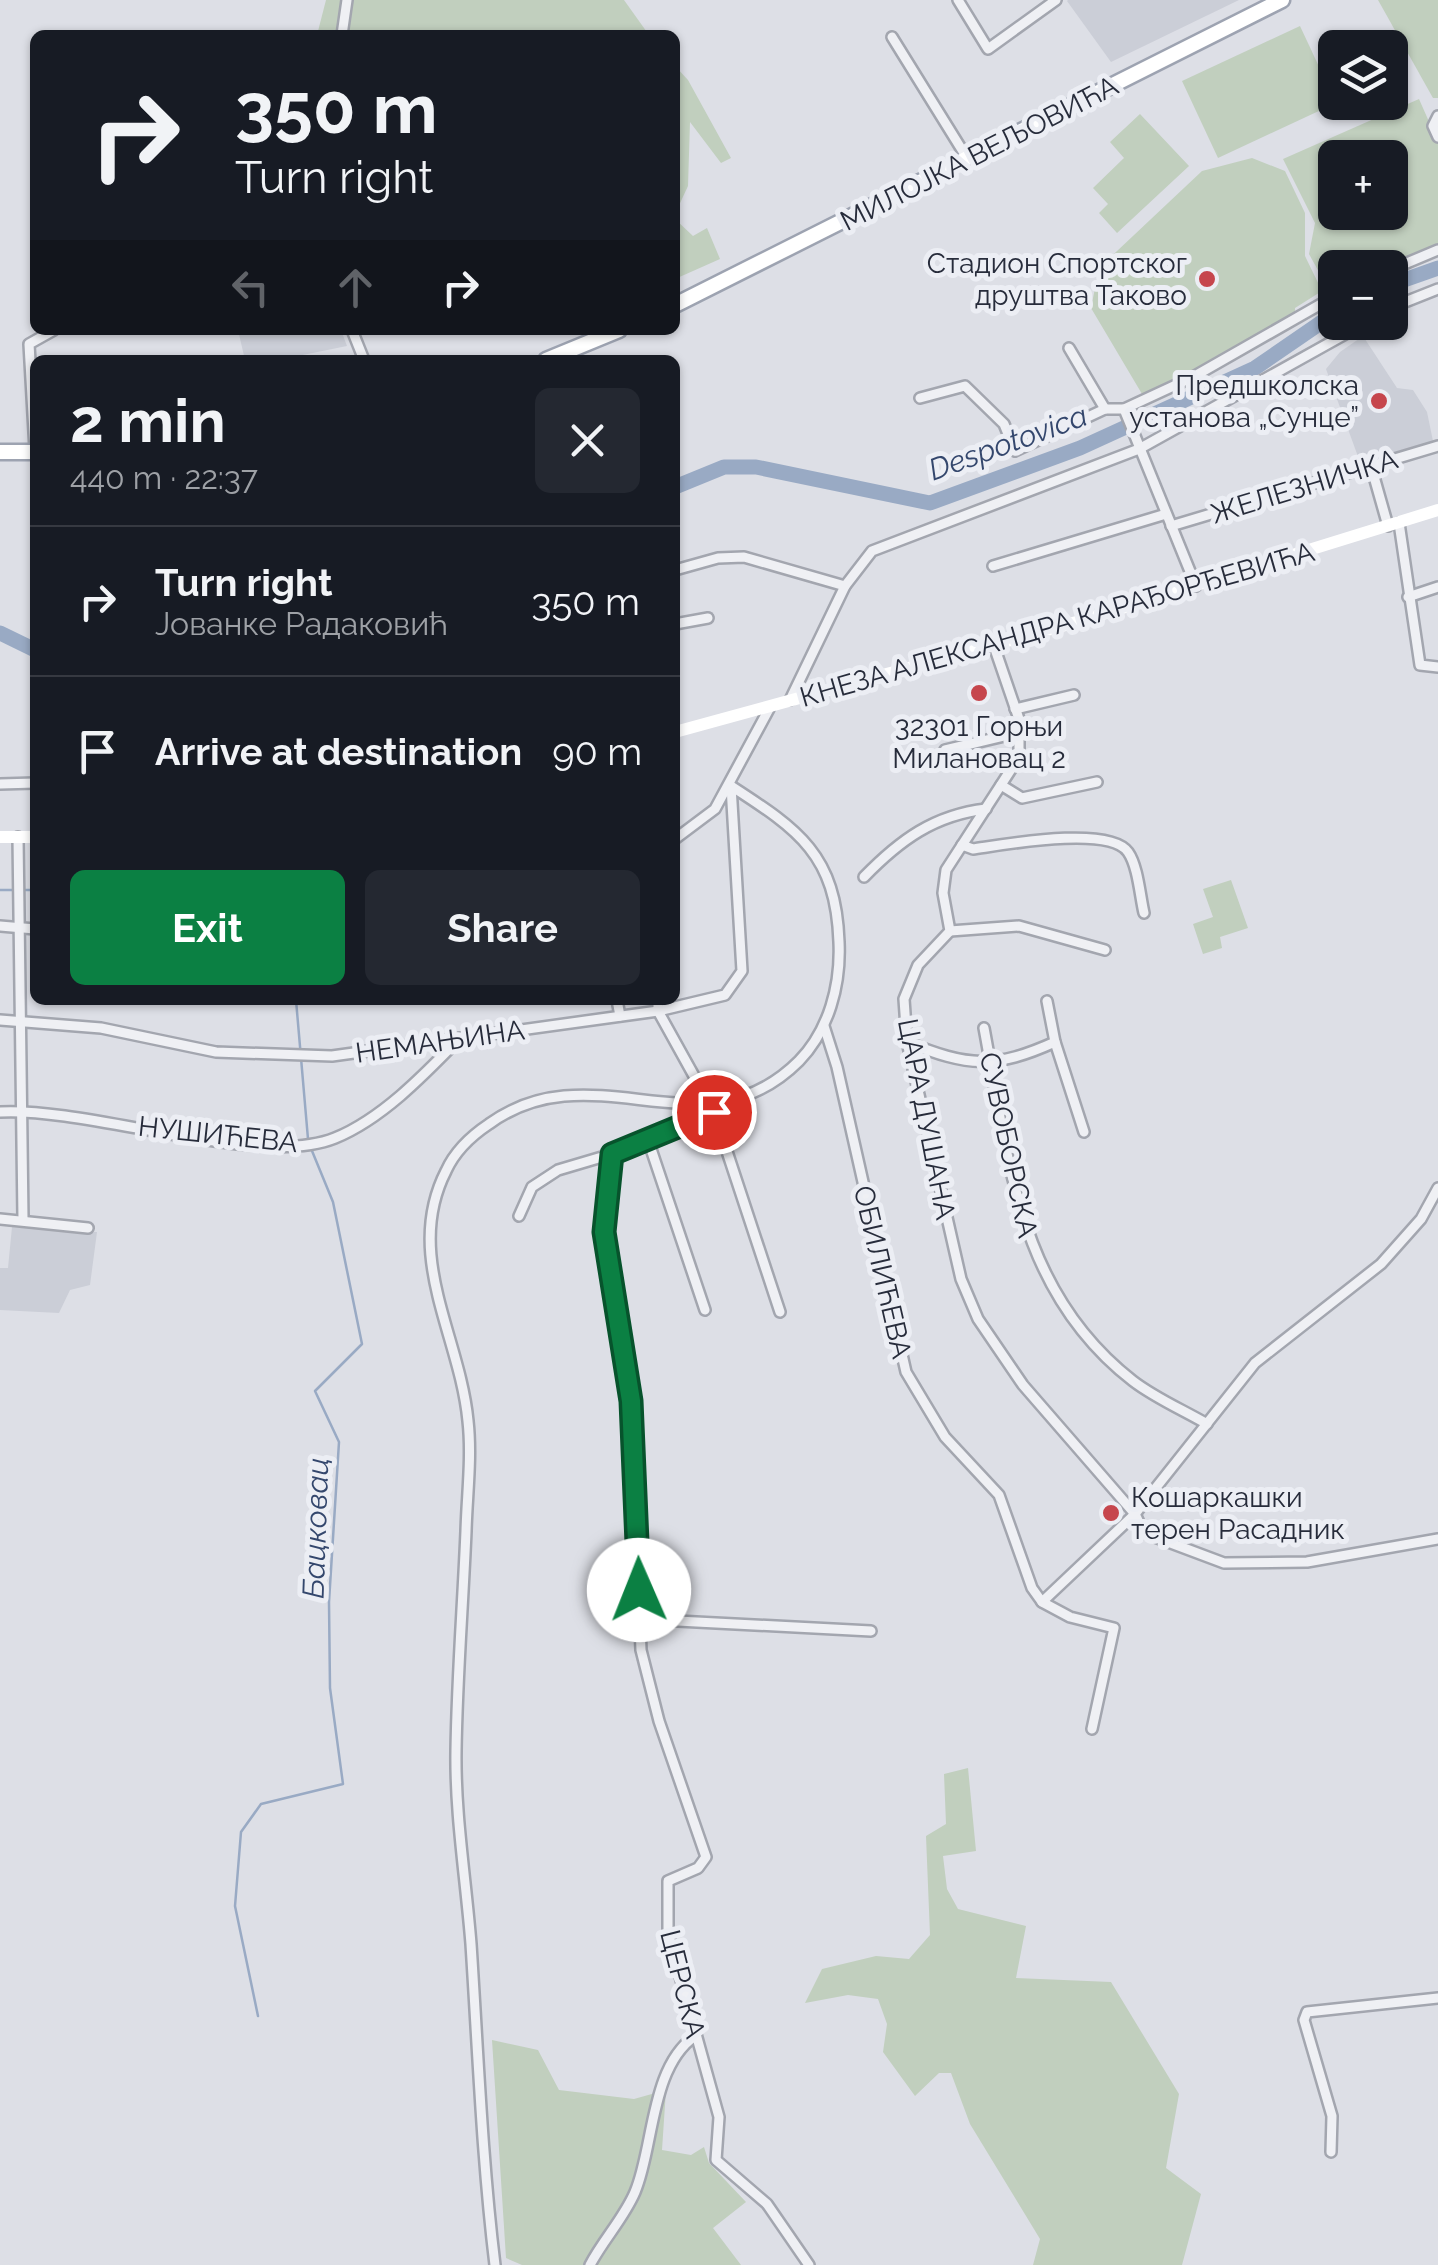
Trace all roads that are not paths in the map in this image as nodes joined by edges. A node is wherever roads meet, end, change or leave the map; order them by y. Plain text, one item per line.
1 (347, 0) edge
2 (958, 0) edge
3 (1056, 0) edge
4 (1282, 0) edge
5 (343, 30) edge
6 (892, 38) dead end
7 (1438, 116) edge
8 (1438, 136) edge
9 (967, 158) junction
10 (1438, 250) edge
11 (1408, 262) edge
12 (1438, 289) edge
13 (1408, 301) edge
14 (680, 302) edge
15 (1318, 306) edge
16 (45, 335) edge
17 (607, 335) edge
18 (1332, 340) edge
19 (1069, 348) dead end
20 (558, 355) edge
21 (30, 362) edge
22 (920, 398) dead end
23 (1105, 408) junction
24 (1125, 412) junction
25 (1137, 444) junction
26 (1438, 446) edge
27 (30, 451) edge
28 (0, 452) edge
29 (1371, 466) junction
30 (1438, 510) edge
31 (1166, 514) junction
32 (1393, 525) junction
33 (1171, 526) junction
34 (992, 566) dead end
35 (680, 569) edge
36 (845, 586) junction
37 (1196, 586) junction
38 (1438, 587) edge
39 (1408, 597) junction
40 (708, 618) dead end
41 (680, 623) edge
42 (994, 646) junction
43 (1438, 667) edge
44 (1074, 694) dead end
45 (788, 703) junction
46 (768, 709) junction
47 (1015, 709) junction
48 (680, 731) edge
49 (1021, 732) junction
50 (944, 750) dead end
51 (1096, 782) dead end
52 (0, 784) edge
53 (30, 784) edge
54 (1001, 785) junction
55 (732, 786) junction
56 (986, 809) junction
57 (30, 836) edge
58 (680, 836) edge
59 (0, 837) edge
60 (18, 837) junction
61 (962, 845) junction
62 (864, 878) dead end
63 (1144, 913) dead end
64 (0, 926) edge
65 (20, 927) junction
66 (30, 928) edge
67 (950, 931) junction
68 (1105, 950) dead end
69 (680, 1002) edge
70 (1047, 1002) dead end
71 (618, 1005) edge
72 (658, 1006) edge
73 (620, 1016) junction
74 (0, 1020) edge
75 (21, 1020) junction
76 (824, 1026) junction
77 (984, 1028) dead end
78 (460, 1038) junction
79 (908, 1042) junction
80 (1055, 1042) junction
81 (991, 1064) junction
82 (713, 1108) junction
83 (20, 1111) junction
84 (0, 1112) edge
85 (1084, 1132) dead end
86 (647, 1137) junction
87 (612, 1154) junction
88 (1438, 1188) edge
89 (519, 1216) dead end
90 (0, 1219) edge
91 (23, 1219) junction
92 (88, 1228) dead end
93 (704, 1310) dead end
94 (780, 1312) dead end
95 (1207, 1424) junction
96 (1135, 1514) junction
97 (1438, 1540) edge
98 (1042, 1602) junction
99 (640, 1619) junction
100 (870, 1631) dead end
101 (1092, 1729) dead end
102 (1438, 1998) edge
103 (695, 2036) junction
104 (1332, 2152) dead end
105 (495, 2265) edge
106 (590, 2265) edge
107 (809, 2265) edge

1 - 5 street
2 - 3 street
4 - 9 main road, МИЛОЈКА ВЕЉОВИЋА
6 - 9 street
7 - 8 street
9 - 14 main road, МИЛОЈКА ВЕЉОВИЋА
10 - 11 street
12 - 13 street
15 - 24 street
16 - 21 street
17 - 20 main road
18 - 25 street
19 - 23 street
22 - 23 street
23 - 24 street
24 - 25 street
25 - 31 street
25 - 36 street
26 - 29 street, ЖЕЛЕЗНИЧКА
27 - 28 main road
29 - 32 street
29 - 33 street, ЖЕЛЕЗНИЧКА
30 - 32 street, КНЕЗА АЛЕКСАНДРА КАРАЂОРЂЕВИЋА
31 - 33 street
31 - 34 street
32 - 37 street, КНЕЗА АЛЕКСАНДРА КАРАЂОРЂЕВИЋА
32 - 39 street
33 - 37 street
35 - 36 street
36 - 45 street
37 - 42 street, КНЕЗА АЛЕКСАНДРА КАРАЂОРЂЕВИЋА
38 - 39 street
39 - 43 street
40 - 41 street
42 - 45 street, КНЕЗА АЛЕКСАНДРА КАРАЂОРЂЕВИЋА
42 - 47 street
44 - 47 street
45 - 46 street, КНЕЗА АЛЕКСАНДРА КАРАЂОРЂЕВИЋА
46 - 48 street, КНЕЗА АЛЕКСАНДРА КАРАЂОРЂЕВИЋА
46 - 55 street
47 - 49 street
49 - 50 street
49 - 54 street
51 - 54 street
52 - 53 street
54 - 56 street
55 - 58 street
55 - 69 street, НЕМАЊИНА
55 - 76 street
56 - 61 street
56 - 62 street
57 - 60 street
59 - 60 street
60 - 65 street
61 - 63 street
61 - 67 street
64 - 65 street
65 - 66 street
65 - 75 street
67 - 68 street
67 - 79 street, ЦАРА ДУШАНА
70 - 80 street
71 - 73 street
72 - 73 street, НЕМАЊИНА
72 - 82 street
73 - 78 street, НЕМАЊИНА
74 - 75 street, НЕМАЊИНА
75 - 78 street, НЕМАЊИНА
75 - 83 street
76 - 82 street
76 - 98 street, ОБИЛИЋЕВА
77 - 81 street, СУВОБОРСКА
78 - 83 street, НУШИЋЕВА
79 - 81 street
79 - 96 street, ЦАРА ДУШАНА
80 - 81 street
80 - 85 street
81 - 95 street, СУВОБОРСКА
82 - 86 street
82 - 94 street
82 - 105 street
83 - 84 street, НУШИЋЕВА
83 - 91 street
86 - 87 street
86 - 93 street
87 - 89 street
87 - 99 street, ЦЕРСКА
88 - 95 street
90 - 91 street
91 - 92 street
95 - 96 street
96 - 97 street, ЦАРА ДУШАНА
96 - 98 street
98 - 101 street
99 - 100 street
99 - 103 street, ЦЕРСКА
102 - 104 street
103 - 106 street
103 - 107 street, ЦЕРСКА

